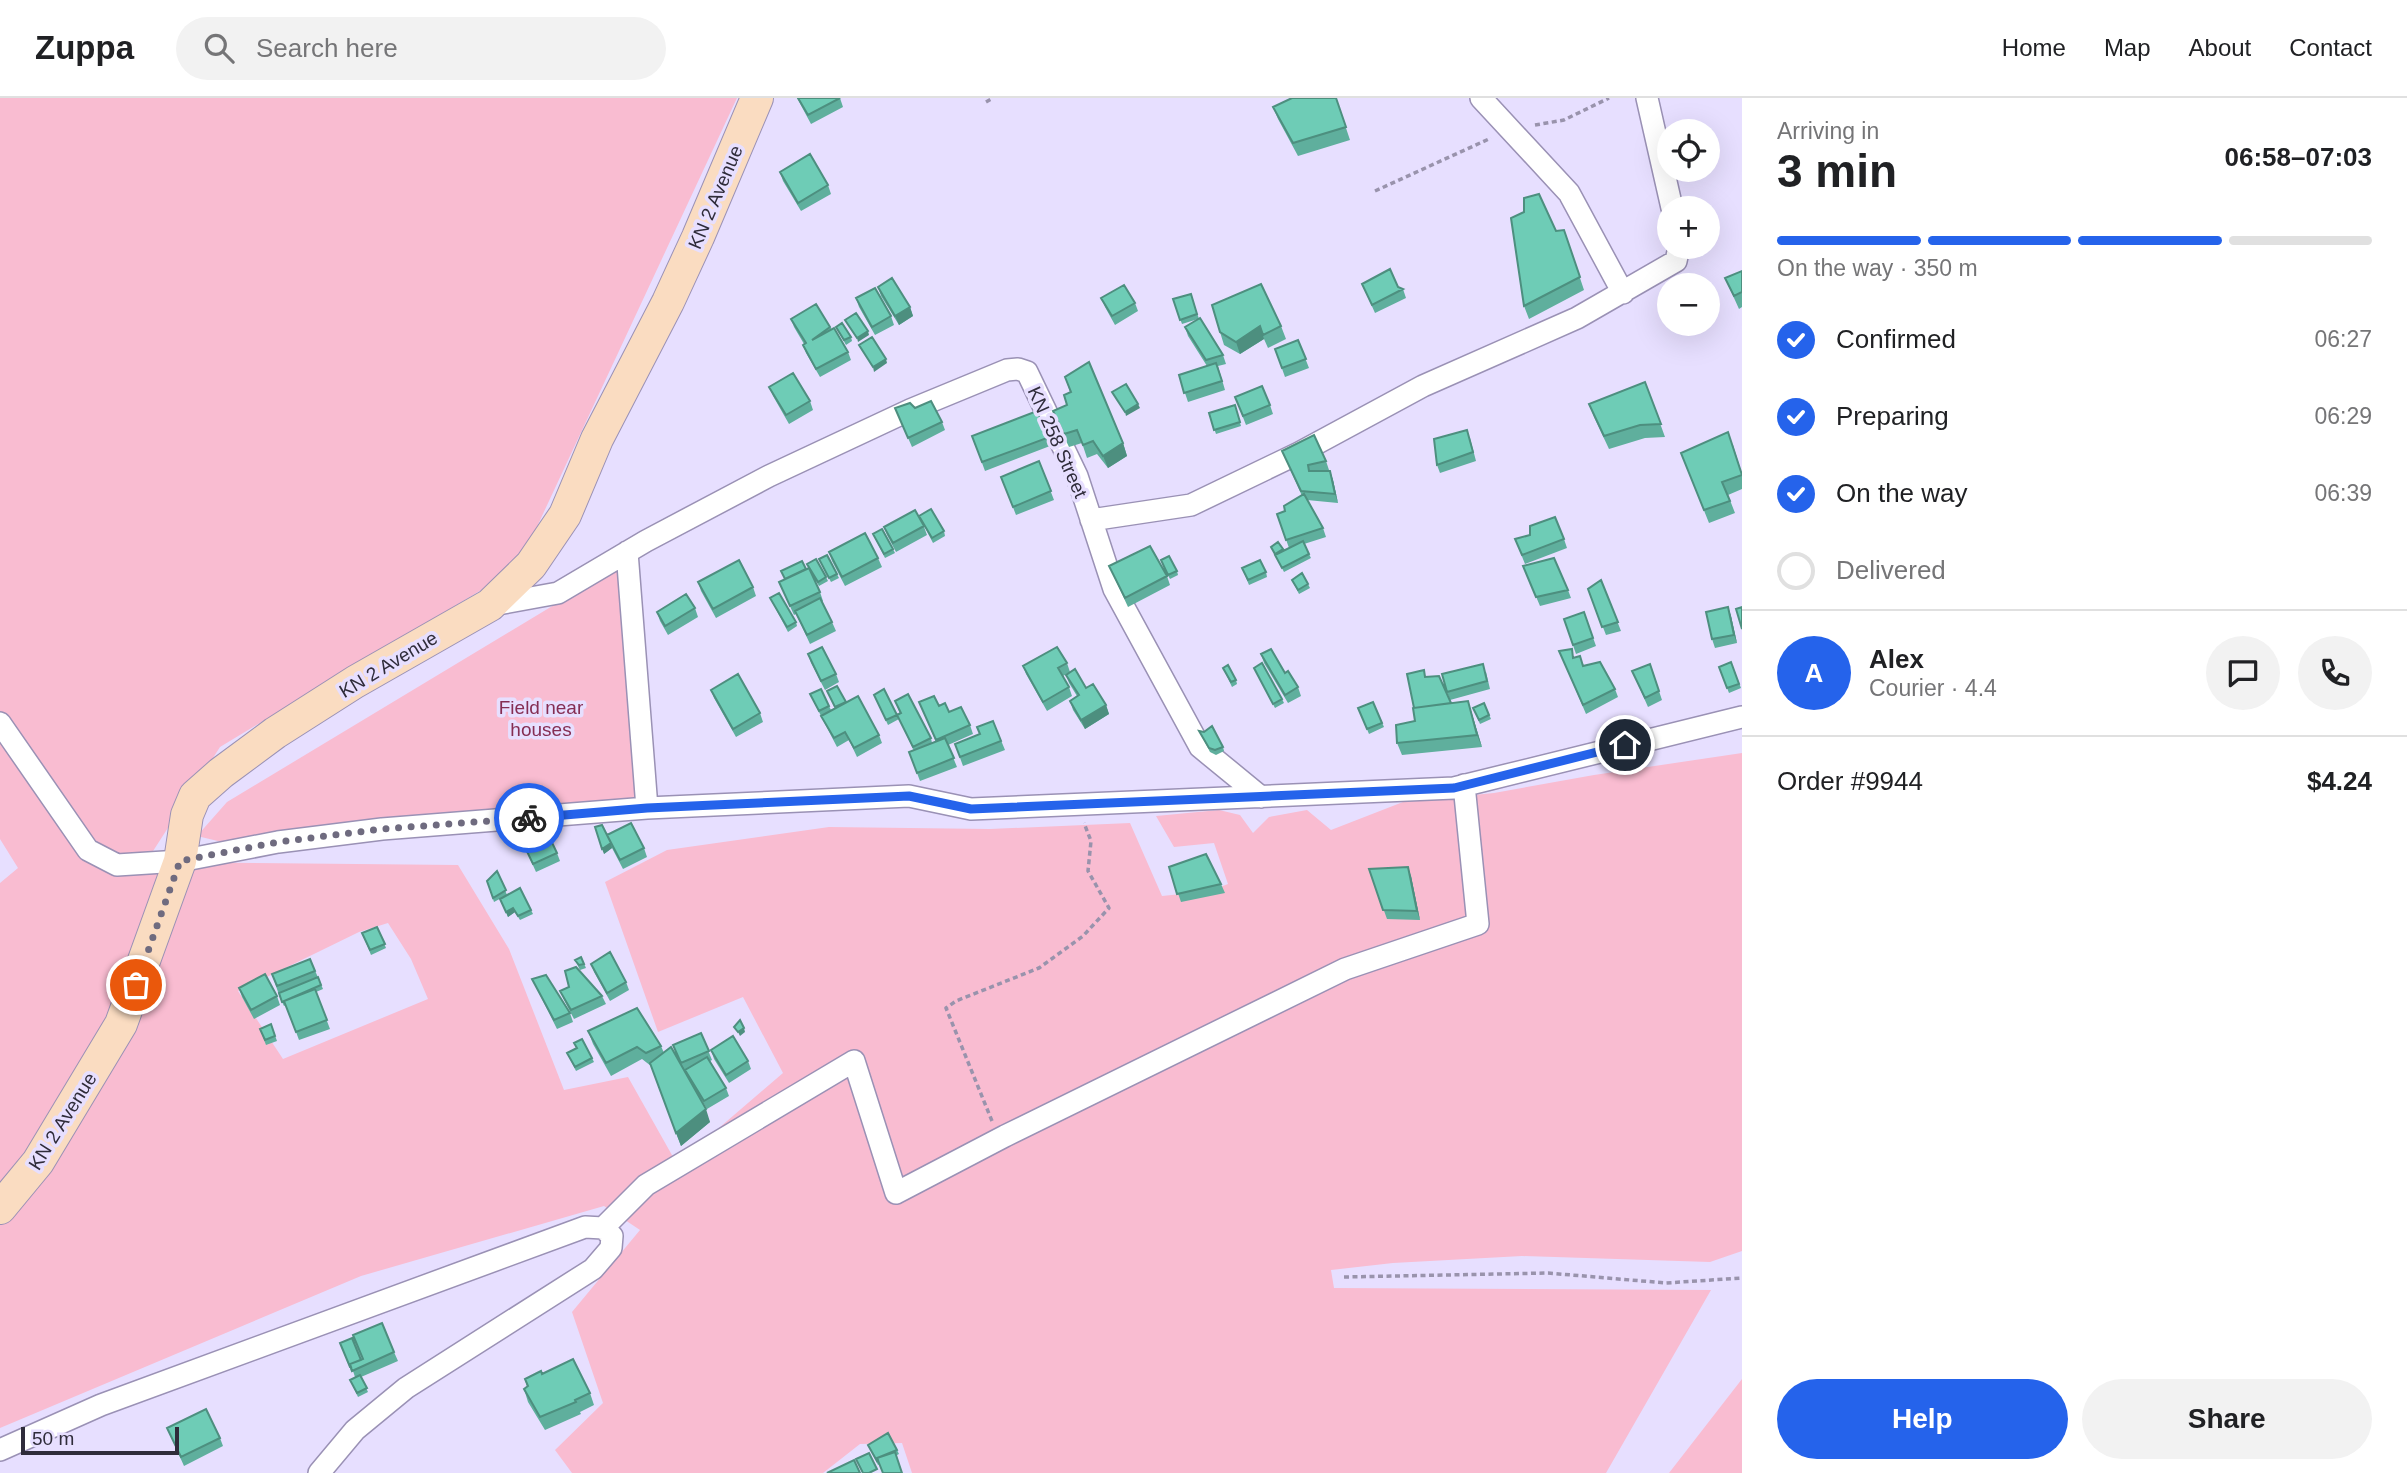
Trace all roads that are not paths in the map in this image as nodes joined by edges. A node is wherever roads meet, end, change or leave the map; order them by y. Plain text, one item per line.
1 (757, 98) edge
2 (1481, 98) edge
3 (1647, 98) edge
4 (1669, 196) edge
5 (1676, 259) edge
6 (1623, 293) junction
7 (1091, 520) junction
8 (627, 552) junction
9 (490, 605) junction
10 (1742, 718) edge
11 (0, 723) edge
12 (1464, 785) junction
13 (1261, 797) junction
14 (647, 808) junction
15 (180, 861) junction
16 (0, 1208) edge
17 (603, 1228) junction
18 (0, 1450) edge
19 (319, 1473) edge

1 - 9 main road, KN 2 Avenue
2 - 6 street
3 - 4 street
5 - 6 street
6 - 7 street
7 - 8 street, KN 258 Street
7 - 13 street, KN 258 Street
8 - 9 street, KN 258 Street
8 - 14 street
9 - 15 main road, KN 2 Avenue
10 - 12 street
11 - 15 street
12 - 13 street
12 - 17 street
13 - 14 street
14 - 15 street
15 - 16 main road, KN 2 Avenue
17 - 18 street
17 - 19 street

